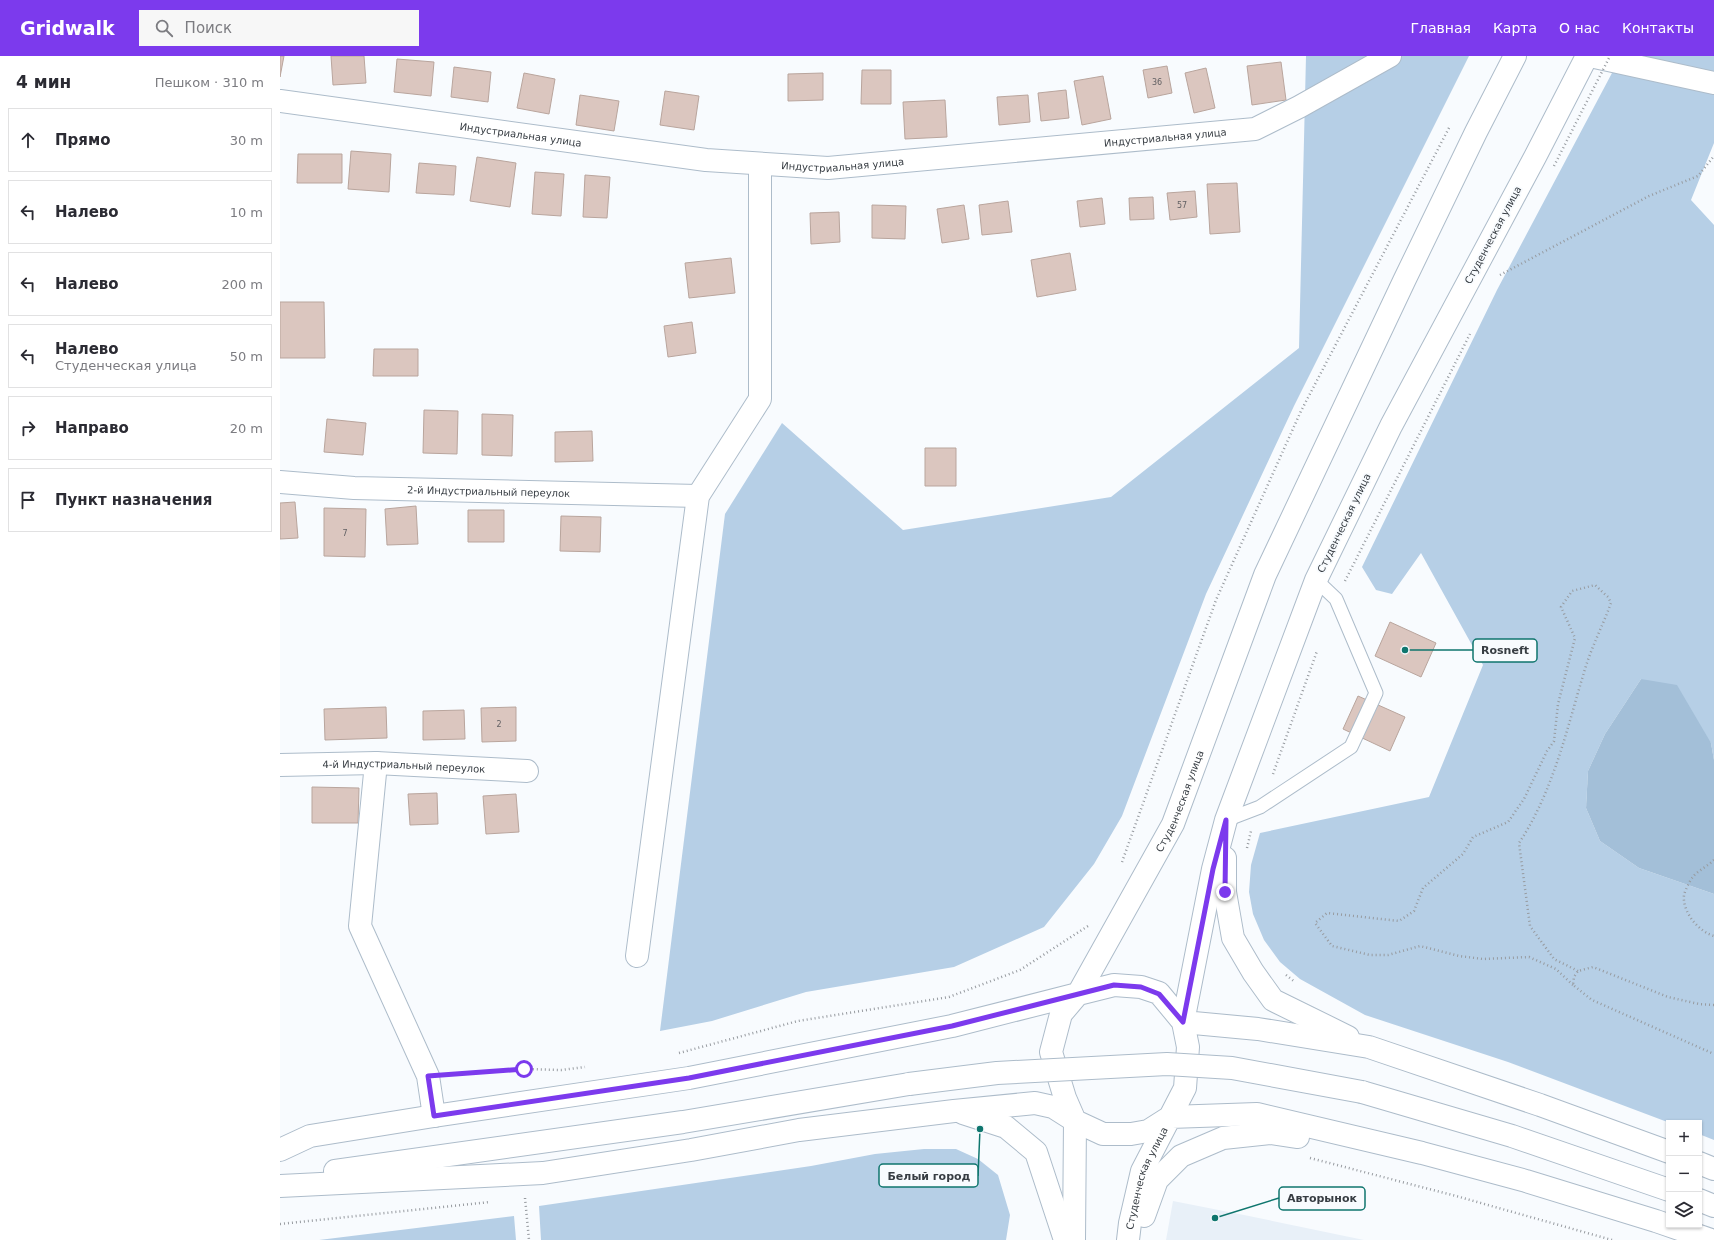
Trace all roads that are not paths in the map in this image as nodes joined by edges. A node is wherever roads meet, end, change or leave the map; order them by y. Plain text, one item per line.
1 (1390, 56) edge
2 (1516, 56) edge
3 (1587, 56) edge
4 (1590, 56) edge
5 (1714, 83) edge
6 (280, 101) edge
7 (760, 164) junction
8 (280, 482) edge
9 (698, 496) junction
10 (1316, 580) junction
11 (376, 763) junction
12 (280, 765) edge
13 (527, 771) dead end
14 (1226, 820) junction
15 (637, 956) dead end
16 (1078, 994) junction
17 (1183, 1022) junction
18 (1369, 1047) junction
19 (954, 1111) junction
20 (434, 1116) junction
21 (1170, 1117) junction
22 (1075, 1121) junction
23 (280, 1150) edge
24 (1666, 1151) edge
25 (1422, 1153) junction
26 (1702, 1164) edge
27 (1714, 1169) edge
28 (280, 1178) edge
29 (280, 1186) edge
30 (1666, 1189) edge
31 (1702, 1201) edge
32 (1714, 1206) edge
33 (1065, 1240) edge
34 (1074, 1240) edge
35 (1128, 1240) edge
36 (1136, 1240) edge
37 (1711, 1240) edge

1 - 7 main road, Индустриальная улица
2 - 16 main road, Студенческая улица
3 - 10 main road, Студенческая улица
4 - 5 main road
6 - 7 main road, Индустриальная улица
7 - 9 main road
8 - 9 main road, 2-й Индустриальный переулок
9 - 15 main road
10 - 14 main road, Студенческая улица
10 - 14 lane
11 - 12 main road, 4-й Индустриальный переулок
11 - 13 main road, 4-й Индустриальный переулок
11 - 20 main road
14 - 17 main road, Студенческая улица
14 - 18 main road
16 - 17 main road
16 - 20 main road
16 - 22 main road, Студенческая улица
17 - 18 main road
17 - 21 main road, Студенческая улица
18 - 24 main road
19 - 22 main road
19 - 29 main road
19 - 33 main road
20 - 23 main road
21 - 22 main road
21 - 25 main road
21 - 35 main road, Студенческая улица
22 - 34 main road
25 - 36 main road
25 - 37 main road
26 - 27 main road
28 - 30 main road, bridge
31 - 32 main road

